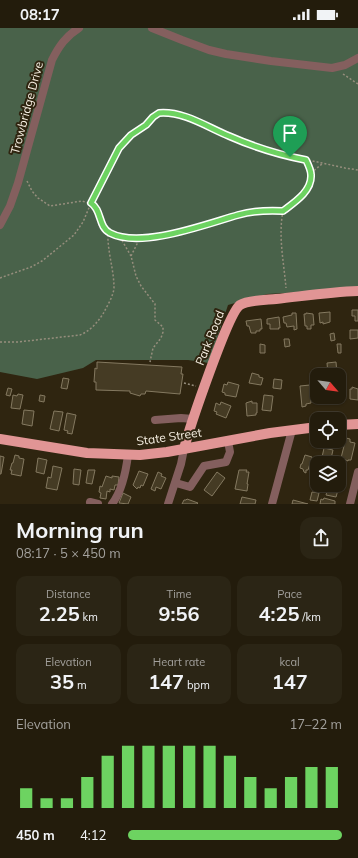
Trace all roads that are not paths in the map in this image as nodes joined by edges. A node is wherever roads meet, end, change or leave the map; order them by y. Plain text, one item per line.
1 (79, 28) edge
2 (152, 28) edge
3 (358, 58) edge
4 (0, 224) edge
5 (358, 291) edge
6 (192, 419) junction
7 (155, 420) dead end
8 (358, 424) edge
9 (346, 425) edge
10 (310, 428) edge
11 (292, 430) junction
12 (0, 439) edge
13 (228, 440) junction
14 (184, 449) junction
15 (128, 455) junction
16 (358, 472) edge
17 (176, 482) junction
18 (112, 504) edge
19 (168, 504) edge
20 (272, 504) edge
21 (350, 504) edge

1 - 4 street, Trowbridge Drive
2 - 3 street
5 - 6 main road, Park Road
6 - 7 street
6 - 14 main road, Park Road
8 - 9 main road
10 - 11 main road, State Street
11 - 13 main road, State Street
11 - 20 street
12 - 15 main road, State Street
13 - 14 main road, State Street
13 - 17 street
14 - 15 main road, State Street
14 - 17 street
15 - 18 street
16 - 21 street
17 - 19 street

